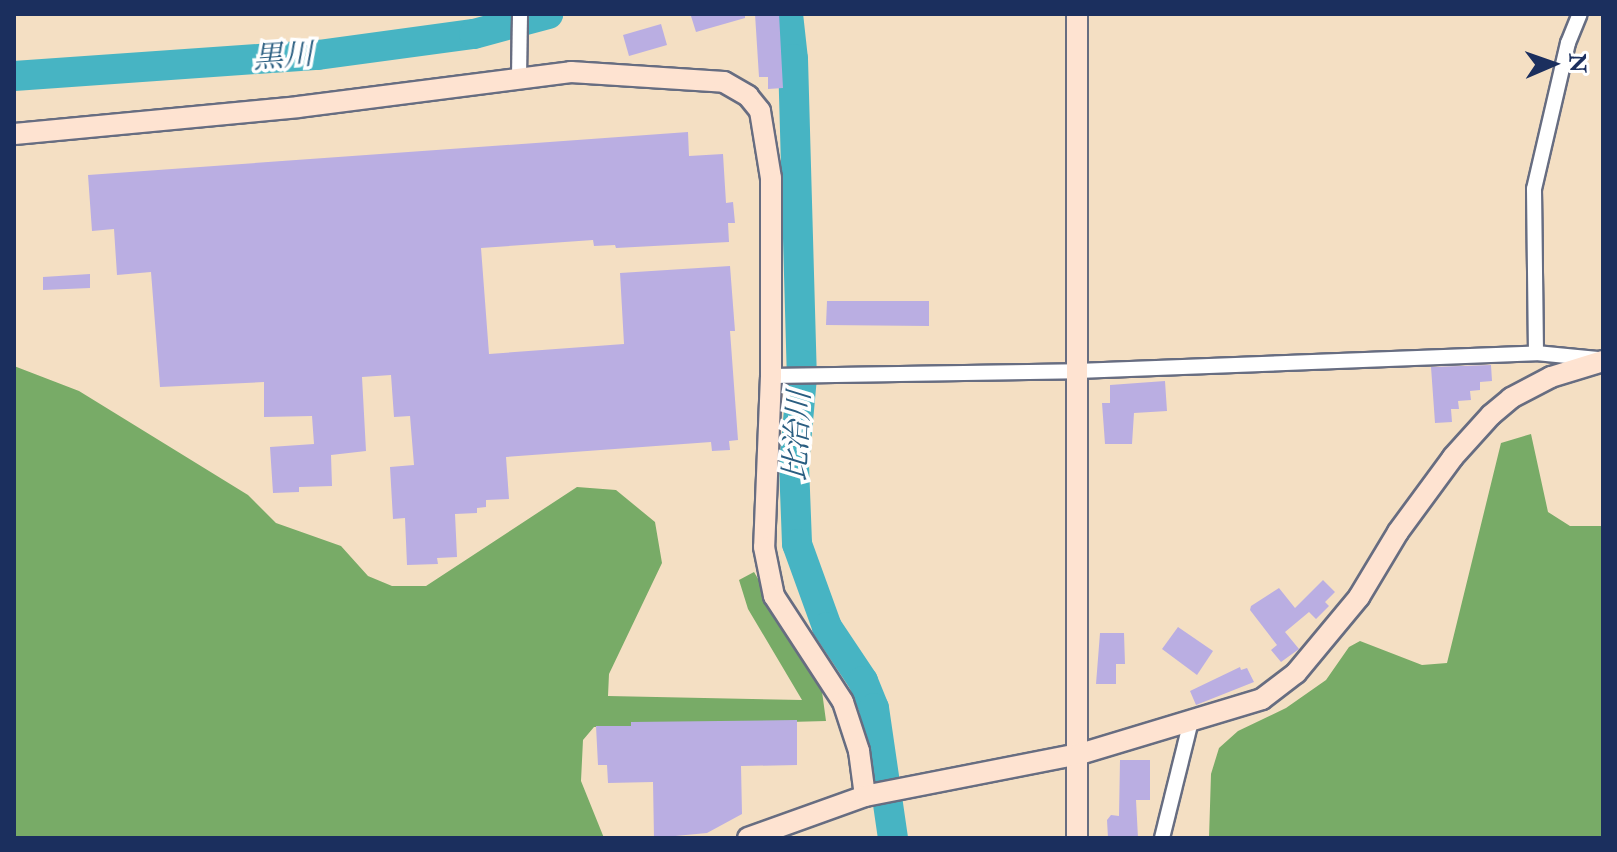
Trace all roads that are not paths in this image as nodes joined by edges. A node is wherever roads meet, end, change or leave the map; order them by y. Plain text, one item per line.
1 (520, 14) edge
2 (1077, 14) edge
3 (1580, 14) edge
4 (519, 72) junction
5 (14, 134) edge
6 (1536, 353) junction
7 (1603, 361) edge
8 (1077, 371) junction
9 (771, 376) junction
10 (1191, 721) junction
11 (1080, 754) junction
12 (865, 796) junction
13 (748, 838) edge
14 (1077, 838) edge
15 (1162, 838) edge

1 - 4 street
2 - 8 street
3 - 6 street
4 - 5 street
4 - 9 street
6 - 7 street
6 - 8 street
7 - 10 street
8 - 9 street
8 - 11 street
9 - 12 street
10 - 11 street
10 - 15 street
11 - 12 street
11 - 14 street
12 - 13 street

